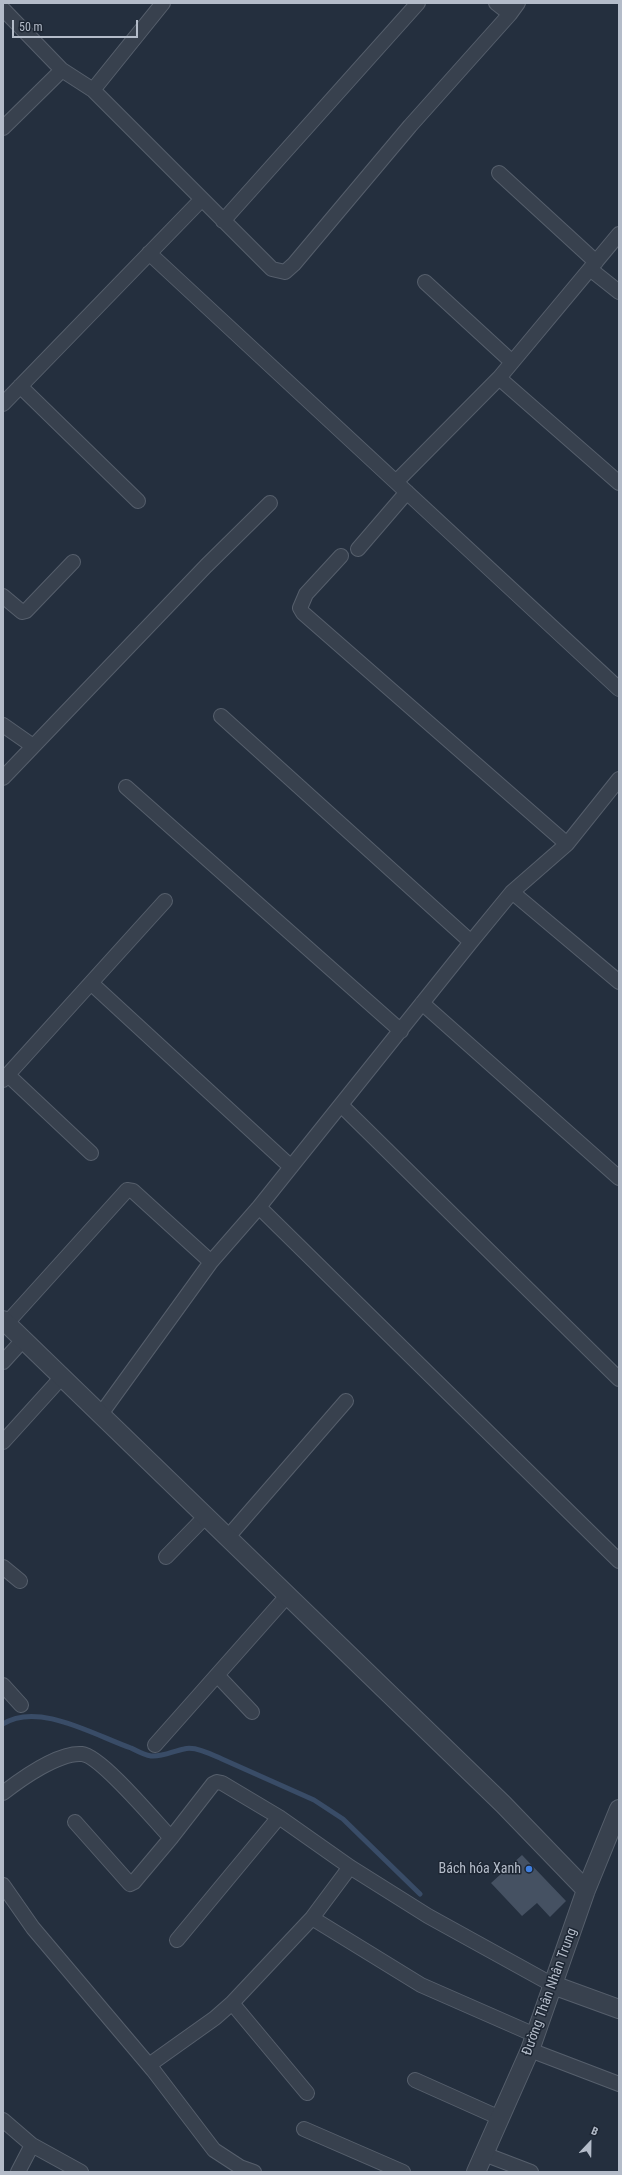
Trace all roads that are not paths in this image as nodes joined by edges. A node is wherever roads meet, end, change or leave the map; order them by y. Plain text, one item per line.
1 (163, 3) edge
2 (418, 3) edge
3 (496, 3) edge
4 (3, 9) edge
5 (514, 9) edge
6 (62, 70) junction
7 (93, 90) junction
8 (3, 128) edge
9 (499, 173) dead end
10 (202, 199) junction
11 (223, 221) junction
12 (619, 234) edge
13 (150, 253) junction
14 (593, 266) junction
15 (425, 282) dead end
16 (619, 292) edge
17 (512, 362) junction
18 (499, 378) junction
19 (20, 386) junction
20 (3, 404) edge
21 (396, 482) junction
22 (619, 484) edge
23 (407, 492) junction
24 (138, 501) dead end
25 (270, 503) dead end
26 (358, 549) dead end
27 (341, 556) dead end
28 (73, 562) dead end
29 (3, 596) edge
30 (619, 689) edge
31 (221, 716) dead end
32 (3, 725) edge
33 (34, 746) junction
34 (3, 778) edge
35 (618, 783) edge
36 (126, 788) dead end
37 (567, 844) junction
38 (512, 892) junction
39 (165, 902) dead end
40 (471, 942) junction
41 (619, 982) edge
42 (91, 983) junction
43 (422, 1003) junction
44 (401, 1031) junction
45 (5, 1078) edge
46 (340, 1105) junction
47 (90, 1153) dead end
48 (290, 1168) junction
49 (619, 1178) edge
50 (259, 1207) junction
51 (211, 1262) junction
52 (5, 1322) edge
53 (23, 1340) junction
54 (3, 1362) edge
55 (61, 1378) junction
56 (619, 1379) edge
57 (346, 1401) dead end
58 (101, 1414) junction
59 (3, 1442) edge
60 (205, 1517) junction
61 (227, 1538) junction
62 (166, 1557) dead end
63 (619, 1560) edge
64 (3, 1567) edge
65 (20, 1581) dead end
66 (287, 1596) junction
67 (217, 1675) junction
68 (3, 1685) edge
69 (21, 1705) dead end
70 (252, 1712) dead end
71 (155, 1745) dead end
72 (3, 1793) edge
73 (619, 1810) edge
74 (279, 1817) junction
75 (75, 1822) dead end
76 (171, 1838) junction
77 (350, 1867) junction
78 (3, 1885) edge
79 (586, 1890) junction
80 (312, 1918) junction
81 (177, 1940) dead end
82 (553, 1985) junction
83 (232, 2003) junction
84 (619, 2009) edge
85 (532, 2042) junction
86 (149, 2064) junction
87 (415, 2080) dead end
88 (619, 2084) edge
89 (307, 2093) dead end
90 (500, 2118) junction
91 (3, 2120) edge
92 (304, 2129) dead end
93 (32, 2145) junction
94 (484, 2154) junction
95 (18, 2172) edge
96 (81, 2172) edge
97 (254, 2172) edge
98 (402, 2172) edge
99 (476, 2172) edge
100 (531, 2172) edge

1 - 7 street
2 - 11 street
3 - 5 street
4 - 6 street
5 - 11 street
6 - 7 street
6 - 8 street
7 - 10 street
9 - 14 street
10 - 11 street
10 - 13 street
12 - 14 street
13 - 19 street
13 - 21 street
14 - 16 street
14 - 17 street
15 - 17 street
17 - 18 street
18 - 21 street
18 - 22 street
19 - 20 street
19 - 24 street
21 - 23 street
23 - 26 street
23 - 30 street
25 - 33 street
27 - 37 street
28 - 29 street
31 - 40 street
32 - 33 street
33 - 34 street
35 - 37 street
36 - 44 street
37 - 38 street
38 - 40 street
38 - 41 street
39 - 42 street
40 - 43 street
42 - 45 street
42 - 48 street
43 - 44 street
43 - 49 street
44 - 46 street
45 - 47 street
46 - 48 street
46 - 56 street
48 - 50 street
50 - 51 street
50 - 63 street
51 - 52 street
51 - 58 street
52 - 53 street
53 - 54 street
53 - 55 street
55 - 58 street
55 - 59 street
57 - 61 street
58 - 60 street
60 - 61 street
60 - 62 street
61 - 66 street
64 - 65 street
66 - 67 street
66 - 79 street
67 - 70 street
67 - 71 street
68 - 69 street
72 - 76 street
73 - 79 street, Đường Thân Nhân Trung
74 - 76 street
74 - 77 street
74 - 81 street
75 - 76 street
77 - 80 street
77 - 82 street
78 - 86 street
79 - 82 street, Đường Thân Nhân Trung
80 - 83 street
80 - 85 street
82 - 84 street
82 - 85 street, Đường Thân Nhân Trung
83 - 86 street
83 - 89 street
85 - 88 street
85 - 90 street, Đường Thân Nhân Trung
86 - 97 street
87 - 90 street
90 - 94 street, Đường Thân Nhân Trung
91 - 93 street
92 - 98 street
93 - 95 street
93 - 96 street
94 - 99 street, Đường Thân Nhân Trung
94 - 100 street

